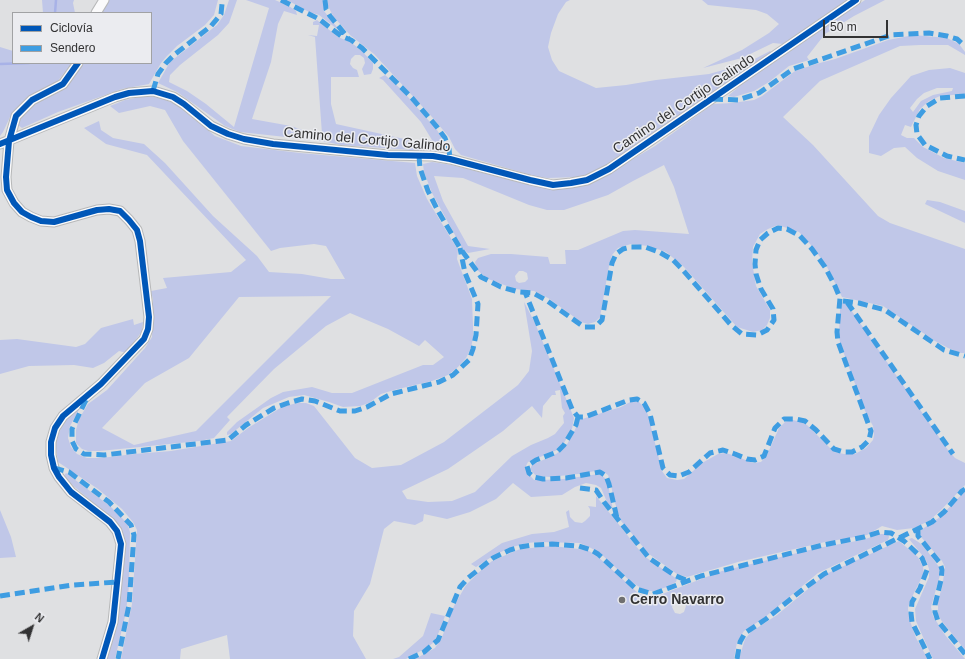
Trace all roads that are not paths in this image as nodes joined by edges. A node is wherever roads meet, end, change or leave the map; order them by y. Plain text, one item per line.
1 (104, 0) edge
2 (856, 0) edge
3 (97, 12) edge
4 (77, 64) edge
5 (9, 141) junction
6 (0, 144) edge
7 (102, 659) edge

1 - 3 street
2 - 5 street, Camino del Cortijo Galindo
4 - 5 street
5 - 6 street, Camino del Cortijo Galindo
5 - 7 street

